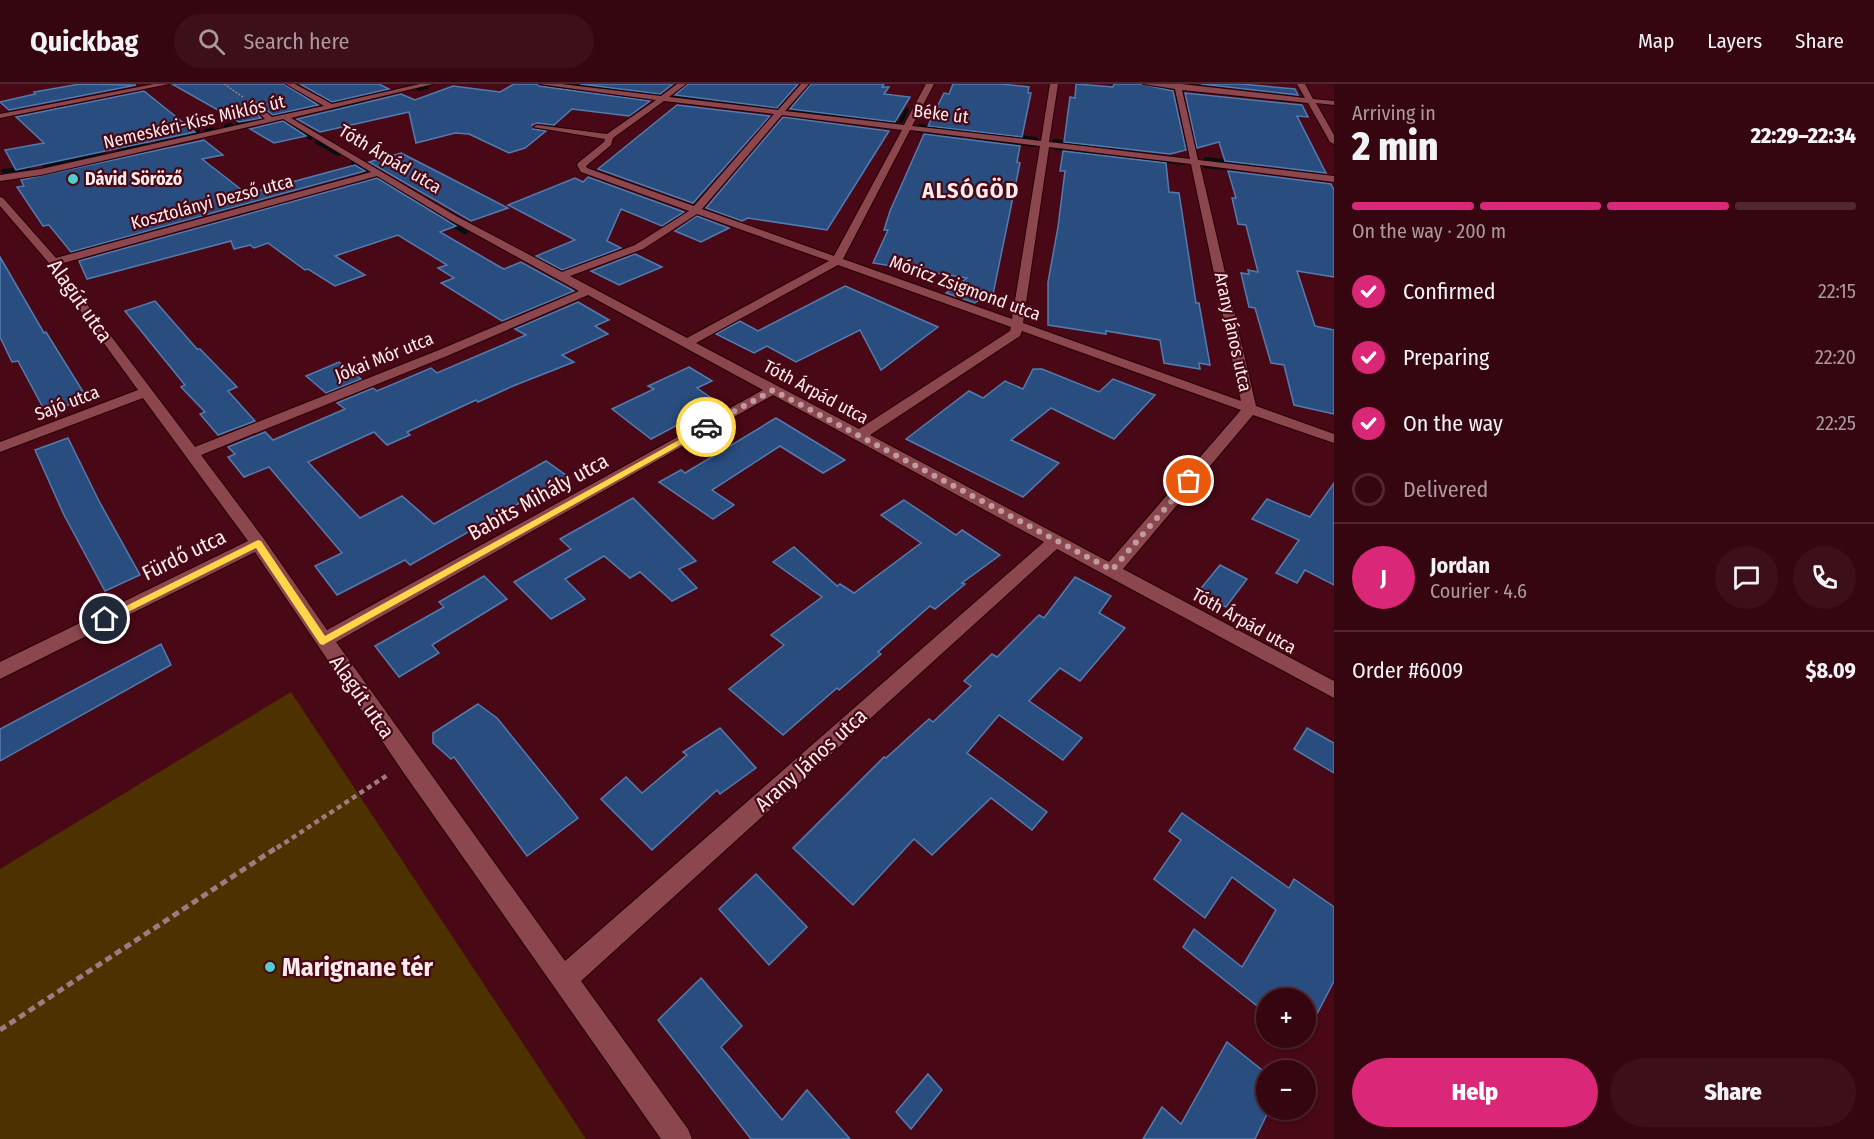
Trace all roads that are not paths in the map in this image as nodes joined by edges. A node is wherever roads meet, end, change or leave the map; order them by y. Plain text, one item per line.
1 (165, 84) edge
2 (290, 84) edge
3 (429, 84) edge
4 (543, 84) edge
5 (682, 84) edge
6 (805, 84) edge
7 (930, 84) edge
8 (1054, 84) edge
9 (1147, 84) edge
10 (1301, 84) edge
11 (1177, 86) edge
12 (664, 98) junction
13 (1311, 100) junction
14 (1334, 103) edge
15 (256, 106) road end
16 (330, 106) junction
17 (781, 112) junction
18 (0, 116) edge
19 (278, 118) junction
20 (537, 127) dead end
21 (906, 127) junction
22 (609, 137) junction
23 (1334, 141) edge
24 (1044, 144) junction
25 (1196, 162) junction
26 (378, 173) junction
27 (0, 178) edge
28 (1334, 179) edge
29 (0, 200) edge
30 (697, 210) junction
31 (837, 261) junction
32 (54, 262) junction
33 (560, 276) junction
34 (588, 291) junction
35 (1016, 325) junction
36 (686, 342) junction
37 (773, 390) junction
38 (146, 392) junction
39 (1250, 409) junction
40 (860, 436) junction
41 (1334, 439) edge
42 (0, 447) edge
43 (192, 453) junction
44 (1057, 540) junction
45 (258, 543) junction
46 (1112, 570) junction
47 (323, 641) junction
48 (0, 671) edge
49 (1334, 690) edge
50 (564, 979) junction
51 (678, 1139) edge

1 - 18 street
2 - 16 street
3 - 16 street, Nemeskéri-Kiss Miklós út
4 - 12 street, Béke út
5 - 12 street
6 - 17 street
7 - 21 street
8 - 24 street
9 - 11 street
10 - 13 street
11 - 13 street
11 - 25 street, Arany János utca
12 - 17 street, Béke út
12 - 22 street
13 - 14 street
13 - 23 street
15 - 19 street, Tóth Árpád utca
16 - 19 street, Nemeskéri-Kiss Miklós út
17 - 21 street, Béke út
17 - 30 street
19 - 26 street, Tóth Árpád utca
19 - 27 street, Nemeskéri-Kiss Miklós út
20 - 22 street
21 - 24 street, Béke út
21 - 31 street
22 - 30 street, Móricz Zsigmond utca
24 - 25 street, Béke út
24 - 35 street
25 - 28 street, Béke út
25 - 39 street, Arany János utca
26 - 32 street, Kosztolányi Dezső utca
26 - 33 street, Tóth Árpád utca
29 - 32 street, Alagút utca
30 - 31 street, Móricz Zsigmond utca
30 - 33 street
31 - 35 street, Móricz Zsigmond utca
31 - 36 street
32 - 38 street, Alagút utca
33 - 34 street, Tóth Árpád utca
34 - 36 street, Tóth Árpád utca
34 - 43 street, Jókai Mór utca
35 - 39 street, Móricz Zsigmond utca
35 - 40 street
36 - 37 street, Tóth Árpád utca
37 - 40 street, Tóth Árpád utca
37 - 47 street, Babits Mihály utca
38 - 42 street, Sajó utca
38 - 43 street, Alagút utca
39 - 41 street, Móricz Zsigmond utca
39 - 46 street, Arany János utca
40 - 44 street, Tóth Árpád utca
43 - 45 street, Alagút utca
44 - 46 street, Tóth Árpád utca
44 - 50 street, Arany János utca
45 - 47 street, Alagút utca
45 - 48 street, Fürdő utca
46 - 49 street, Tóth Árpád utca
47 - 50 street, Alagút utca
50 - 51 street, Alagút utca

